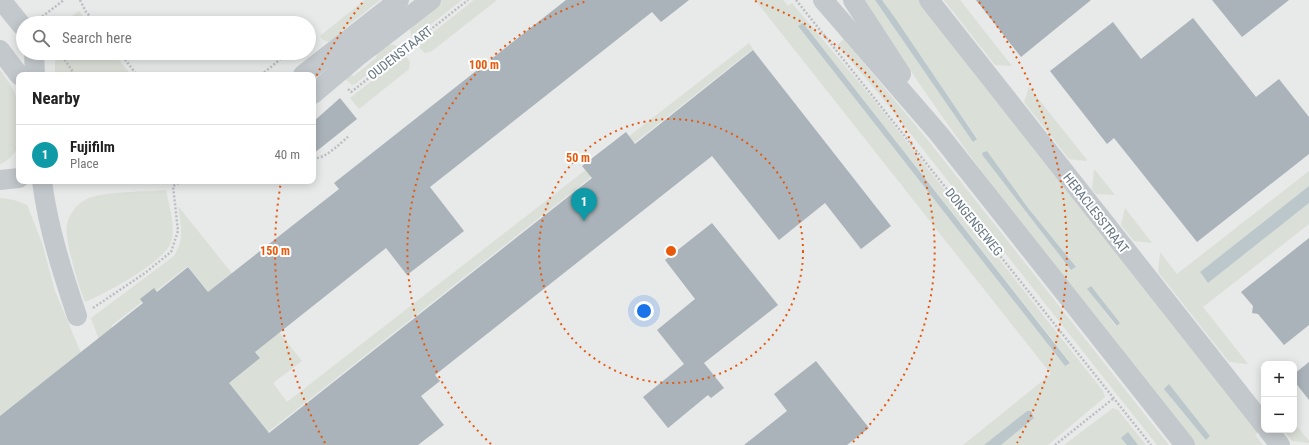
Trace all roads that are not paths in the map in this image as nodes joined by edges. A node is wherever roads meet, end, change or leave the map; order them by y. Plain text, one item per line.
1 (1, 0) edge
2 (399, 0) edge
3 (432, 0) edge
4 (823, 0) edge
5 (853, 0) edge
6 (929, 0) edge
7 (19, 16) edge
8 (0, 50) edge
9 (34, 60) edge
10 (17, 72) edge
11 (35, 72) edge
12 (307, 72) edge
13 (316, 91) edge
14 (940, 134) junction
15 (16, 178) edge
16 (0, 180) edge
17 (42, 184) edge
18 (77, 316) road end
19 (1261, 421) edge
20 (1270, 433) edge
21 (1185, 445) edge
22 (1280, 445) edge

1 - 7 street
2 - 12 street
3 - 13 street, OUDENSTAART
4 - 14 street, DONGENSEWEG
5 - 14 street, DONGENSEWEG
6 - 19 street, HERACLESSTRAAT
8 - 10 street
9 - 11 street
14 - 21 street, DONGENSEWEG
15 - 16 street
17 - 18 street
20 - 22 street

